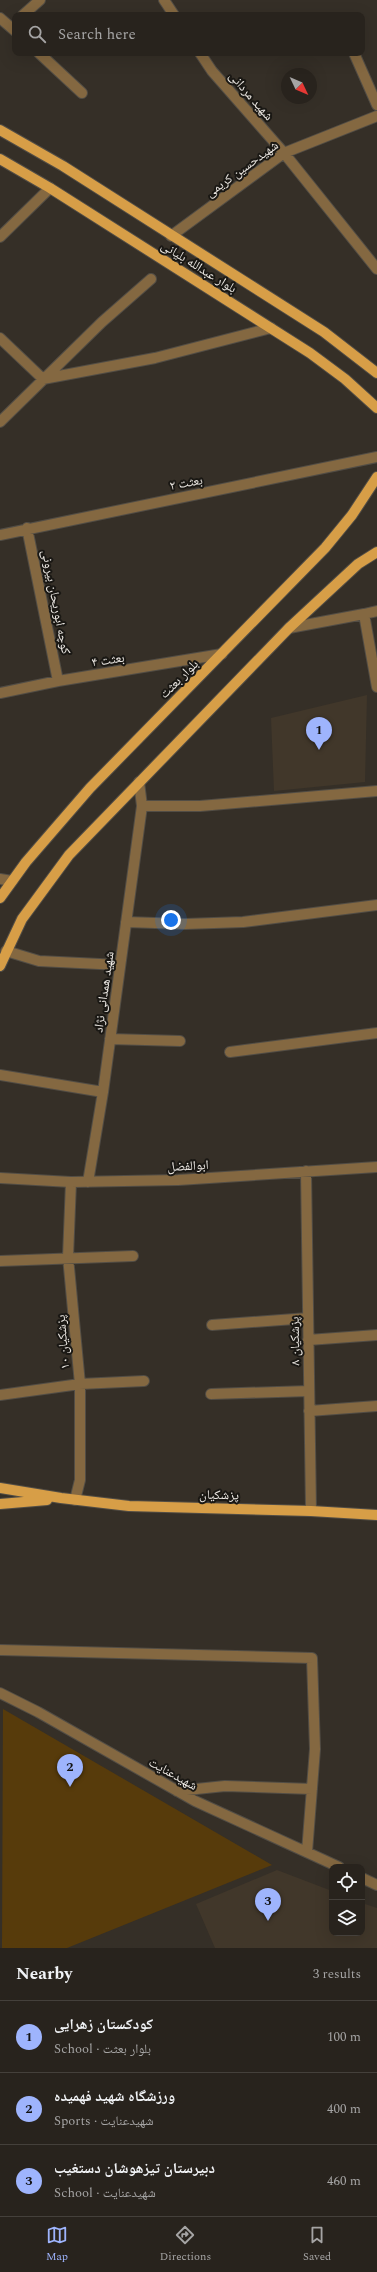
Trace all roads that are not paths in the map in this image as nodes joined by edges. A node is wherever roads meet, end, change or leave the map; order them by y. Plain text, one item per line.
1 (40, 0) edge
2 (168, 1) edge
3 (26, 12) edge
4 (173, 12) edge
5 (0, 18) edge
6 (12, 26) edge
7 (42, 56) edge
8 (202, 56) edge
9 (355, 56) edge
10 (82, 93) dead end
11 (377, 105) edge
12 (377, 116) edge
13 (0, 130) edge
14 (284, 153) junction
15 (0, 159) edge
16 (50, 188) junction
17 (172, 236) junction
18 (0, 237) edge
19 (377, 269) edge
20 (151, 279) dead end
21 (271, 328) junction
22 (0, 338) edge
23 (377, 373) edge
24 (43, 379) junction
25 (377, 408) edge
26 (0, 422) edge
27 (377, 457) edge
28 (377, 477) edge
29 (27, 528) junction
30 (0, 535) edge
31 (377, 552) edge
32 (377, 611) edge
33 (364, 614) junction
34 (290, 628) junction
35 (222, 654) junction
36 (58, 681) junction
37 (377, 687) edge
38 (0, 693) edge
39 (139, 782) junction
40 (377, 792) edge
41 (142, 806) junction
42 (0, 879) edge
43 (12, 881) junction
44 (0, 898) edge
45 (377, 905) edge
46 (126, 922) junction
47 (6, 951) junction
48 (120, 965) junction
49 (0, 966) edge
50 (377, 1033) edge
51 (110, 1039) junction
52 (180, 1041) dead end
53 (230, 1052) dead end
54 (0, 1075) edge
55 (103, 1092) junction
56 (377, 1167) edge
57 (306, 1172) junction
58 (0, 1178) edge
59 (71, 1182) junction
60 (88, 1182) junction
61 (133, 1256) dead end
62 (68, 1257) junction
63 (0, 1261) edge
64 (308, 1318) junction
65 (212, 1325) dead end
66 (377, 1335) edge
67 (308, 1340) junction
68 (144, 1381) dead end
69 (80, 1384) junction
70 (309, 1391) junction
71 (211, 1394) dead end
72 (0, 1395) edge
73 (377, 1406) edge
74 (309, 1411) junction
75 (0, 1488) edge
76 (61, 1498) junction
77 (75, 1500) junction
78 (0, 1504) edge
79 (311, 1511) junction
80 (377, 1515) edge
81 (0, 1650) edge
82 (0, 1693) edge
83 (312, 1789) junction
84 (177, 1791) junction
85 (307, 1852) junction
86 (333, 1864) edge
87 (365, 1879) edge
88 (377, 1885) edge

1 - 3 street
2 - 4 street
5 - 6 street
7 - 10 street
8 - 14 street, شهید مردانی
9 - 11 street
12 - 14 street, شهیدحسین کریمی
13 - 17 main road, بلوار عبدالله بلیانی
14 - 17 street, شهیدحسین کریمی
14 - 19 street, شهید مردانی
15 - 16 main road, بلوار عبدالله بلیانی
16 - 18 street
16 - 21 main road, بلوار عبدالله بلیانی
17 - 23 main road, بلوار عبدالله بلیانی
20 - 24 street
21 - 24 street
21 - 25 main road, بلوار عبدالله بلیانی
22 - 24 street
24 - 26 street
27 - 29 street, بعثت ۲
28 - 35 main road, بلوار بعثت
29 - 30 street, بعثت ۲
29 - 36 street, کوچه ابوریحان بیرونی
31 - 34 main road
32 - 33 street
33 - 34 street
33 - 37 street
34 - 39 main road
35 - 36 street, بعثت ۴
35 - 43 main road, بلوار بعثت
36 - 38 street, بعثت ۴
39 - 41 street, شهید همدانی نژاد
39 - 47 main road
40 - 41 street
41 - 46 street, شهید همدانی نژاد
42 - 43 street
43 - 44 main road, بلوار بعثت
45 - 46 street
46 - 48 street, شهید همدانی نژاد
47 - 48 street
47 - 49 main road
48 - 51 street, شهید همدانی نژاد
50 - 53 street
51 - 52 street
51 - 55 street, شهید همدانی نژاد
54 - 55 street
55 - 60 street, شهید همدانی نژاد
56 - 57 street, ابوالفضل
57 - 60 street, ابوالفضل
57 - 64 street, پزشکیان ۸
58 - 59 street, ابوالفضل
59 - 60 street, ابوالفضل
59 - 62 street, پزشکیان ۱۰
61 - 62 street
62 - 63 street
62 - 69 street, پزشکیان ۱۰
64 - 65 street
64 - 67 street, پزشکیان ۸
66 - 67 street
67 - 70 street, پزشکیان ۸
68 - 69 street
69 - 72 street
69 - 77 street, پزشکیان ۱۰
70 - 71 street
70 - 74 street, پزشکیان ۸
73 - 74 street
74 - 79 street, پزشکیان ۸
75 - 76 main road, پزشکیان
76 - 77 main road, پزشکیان
76 - 78 main road, پزشکیان
77 - 79 main road, پزشکیان
79 - 80 main road, پزشکیان
81 - 83 street
82 - 84 street, شهیدعنایت
83 - 84 street
83 - 85 street
84 - 85 street, شهیدعنایت
85 - 86 street, شهیدعنایت
87 - 88 street

